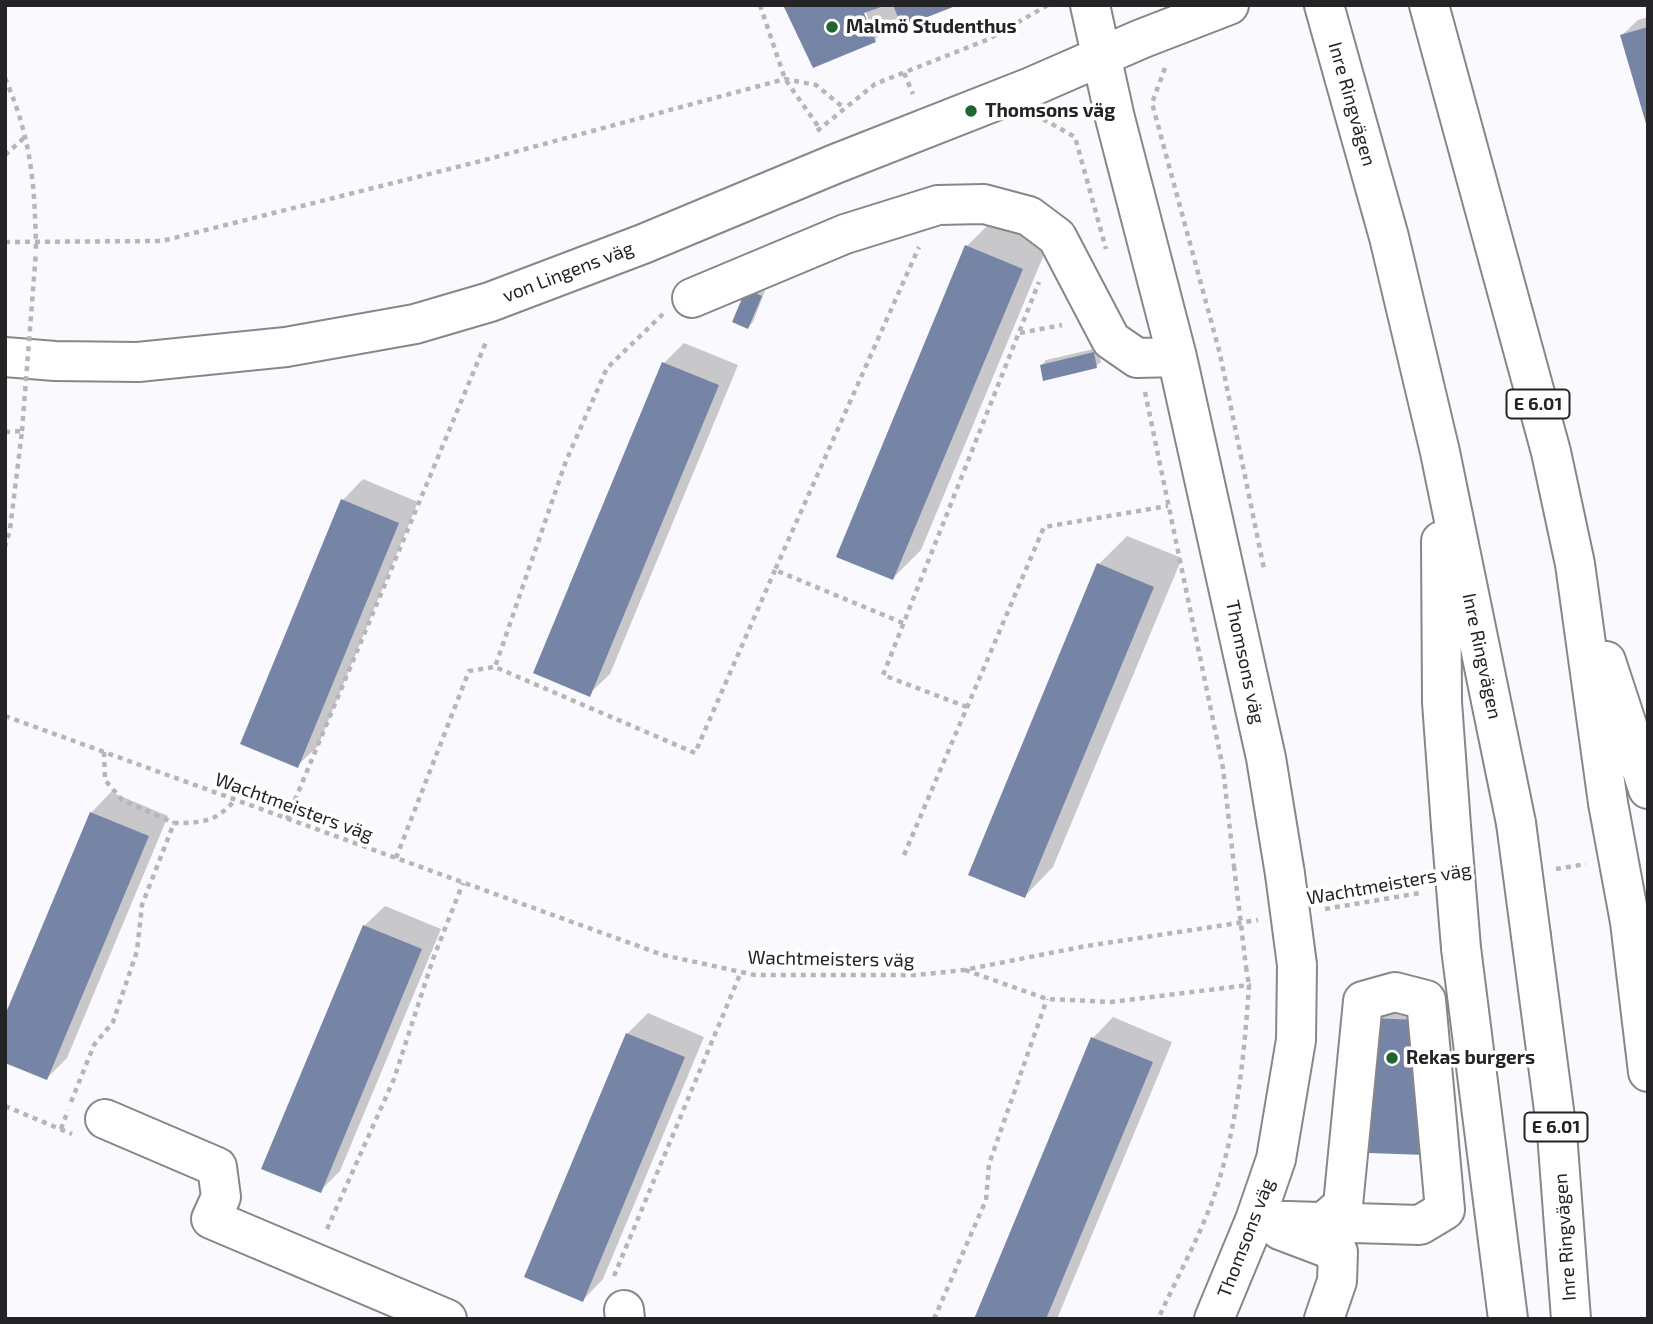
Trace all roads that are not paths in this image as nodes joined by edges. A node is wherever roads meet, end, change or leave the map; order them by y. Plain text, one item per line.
1 (1090, 5) edge
2 (1229, 5) edge
3 (1430, 9) edge
4 (1329, 22) edge
5 (1101, 55) junction
6 (692, 298) road end
7 (5, 357) edge
8 (1177, 357) junction
9 (1440, 452) junction
10 (1575, 564) junction
11 (1648, 789) edge
12 (1648, 1072) edge
13 (105, 1119) dead end
14 (1255, 1220) junction
15 (1325, 1221) junction
16 (447, 1319) edge
17 (1214, 1319) edge
18 (1324, 1319) edge
19 (1508, 1319) edge
20 (1571, 1319) edge

1 - 5 main road, Thomsons väg
2 - 5 main road, von Lingens väg
3 - 10 main road, E 6.01
4 - 9 main road, Inre Ringvägen / E 6.01
5 - 7 main road, von Lingens väg
5 - 8 main road, Thomsons väg
6 - 8 main road
8 - 14 main road, Thomsons väg, bridge
9 - 19 main road, bridge
9 - 20 main road, Inre Ringvägen / E 6.01, bridge
10 - 11 main road
10 - 12 main road, E 6.01, bridge
13 - 16 main road
14 - 15 main road
14 - 17 main road, Thomsons väg
14 - 18 main road
15 - 15 main road

